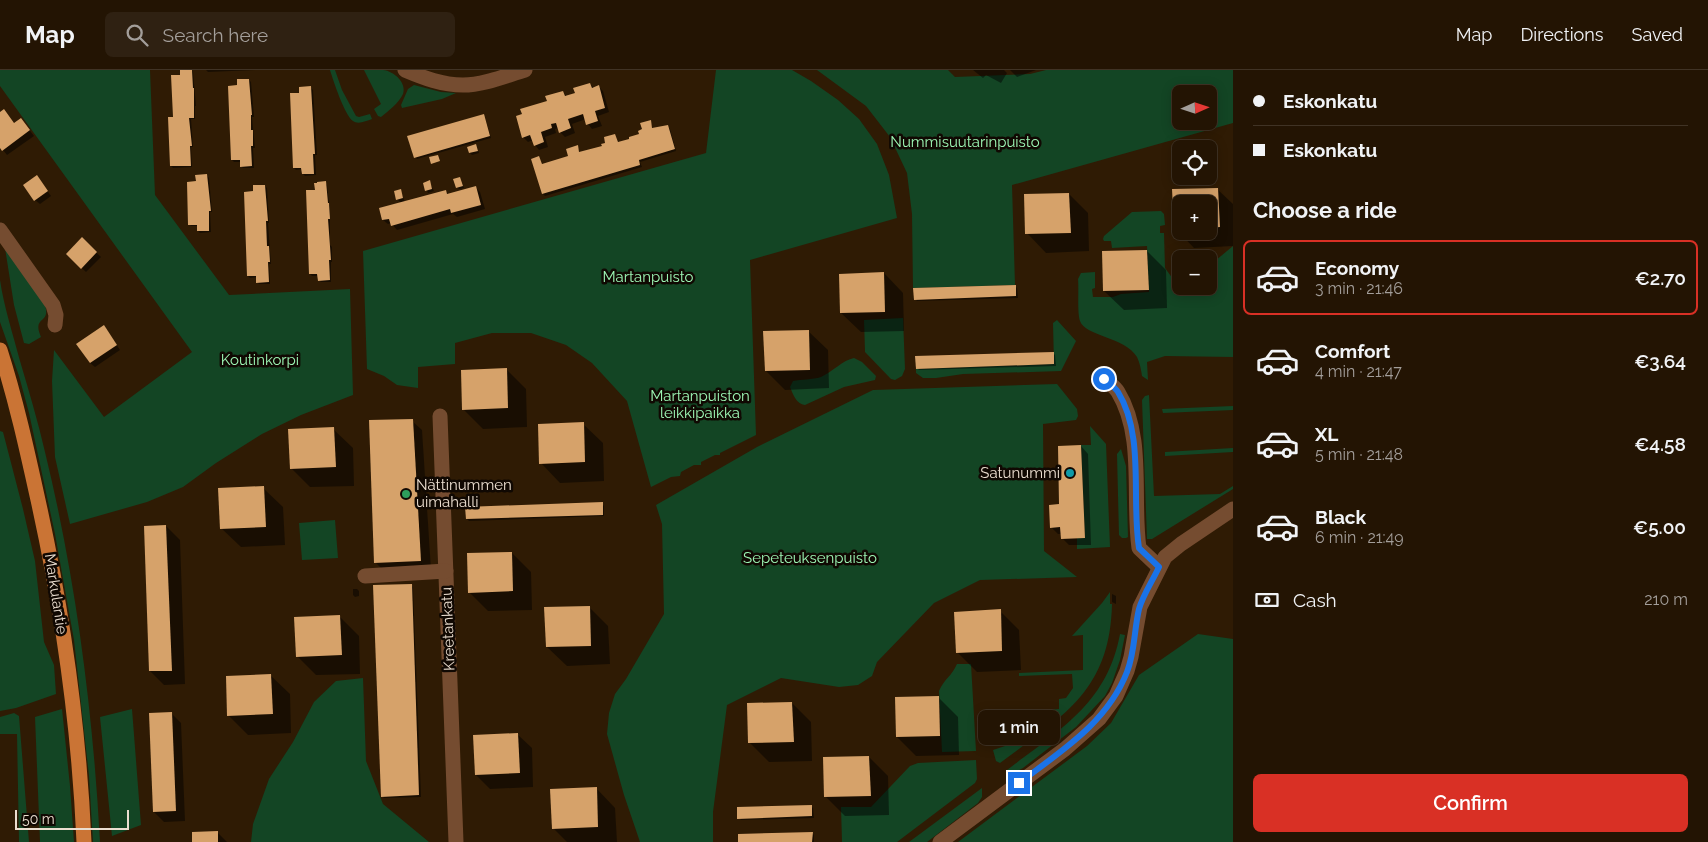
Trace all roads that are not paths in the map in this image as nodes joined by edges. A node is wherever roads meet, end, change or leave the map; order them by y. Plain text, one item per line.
1 (405, 70) edge
2 (525, 70) edge
3 (0, 230) edge
4 (55, 325) dead end
5 (0, 350) edge
6 (1104, 379) dead end
7 (440, 416) dead end
8 (1233, 509) edge
9 (1159, 567) junction
10 (446, 571) junction
11 (365, 576) dead end
12 (84, 842) edge
13 (456, 842) edge
14 (940, 842) edge

1 - 2 street
3 - 4 street
5 - 12 main road, Markulantie
6 - 9 street
7 - 10 street, Kreetankatu
8 - 9 street
9 - 14 street
10 - 11 street
10 - 13 street, Kreetankatu

